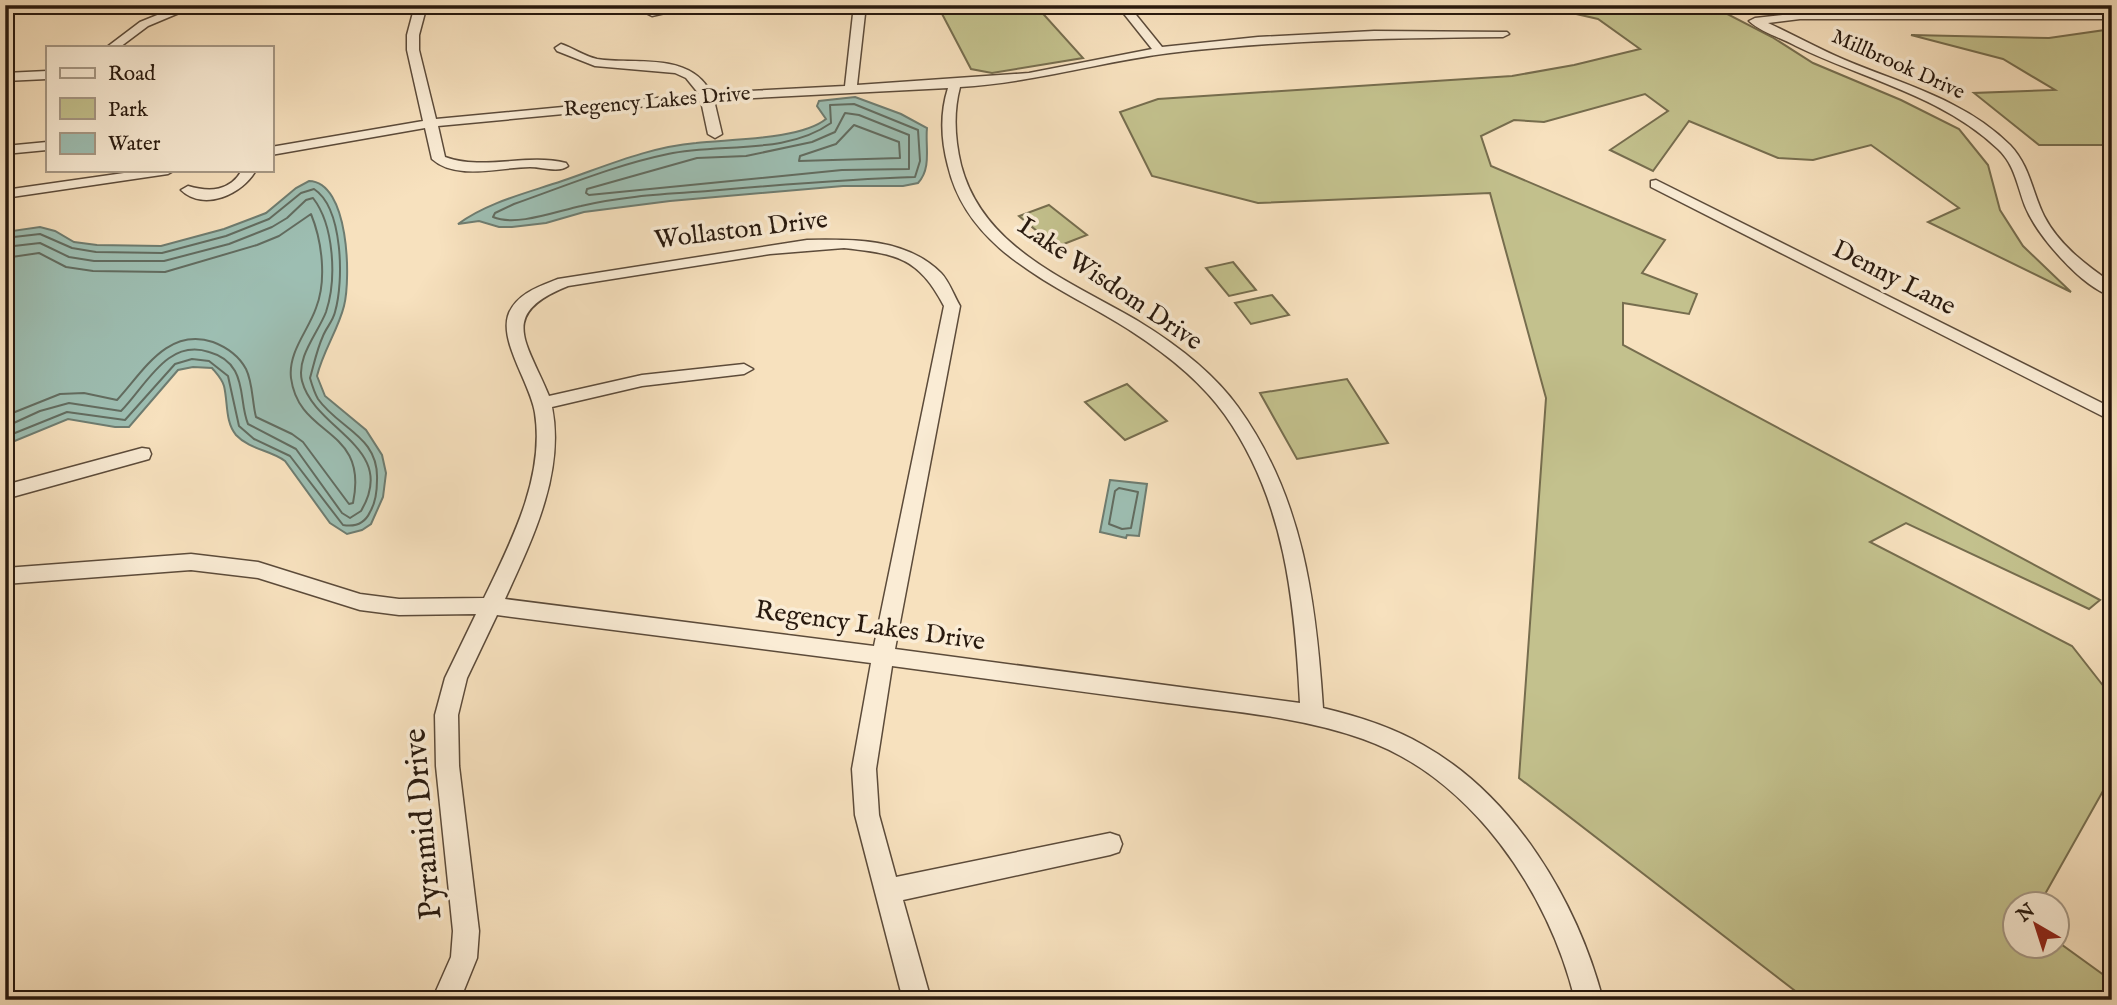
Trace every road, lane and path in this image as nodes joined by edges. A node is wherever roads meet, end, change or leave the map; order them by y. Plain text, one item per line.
1 (192, 5) edge
2 (421, 5) edge
3 (695, 5) edge
4 (860, 5) edge
5 (1122, 5) edge
6 (652, 13) dead end
7 (2112, 16) edge
8 (1503, 34) dead end
9 (114, 46) edge
10 (561, 48) dead end
11 (1159, 51) junction
12 (46, 75) edge
13 (5, 77) edge
14 (954, 84) junction
15 (851, 88) junction
16 (706, 97) junction
17 (432, 123) junction
18 (715, 134) dead end
19 (46, 146) edge
20 (5, 150) edge
21 (273, 151) edge
22 (561, 166) dead end
23 (156, 172) edge
24 (247, 172) edge
25 (1656, 184) dead end
26 (188, 190) dead end
27 (5, 194) edge
28 (2112, 291) edge
29 (744, 369) dead end
30 (542, 404) junction
31 (2112, 415) edge
32 (142, 454) dead end
33 (5, 492) edge
34 (5, 576) edge
35 (491, 606) junction
36 (884, 655) junction
37 (1312, 715) junction
38 (1110, 844) dead end
39 (887, 891) junction
40 (446, 1000) edge
41 (917, 1000) edge
42 (1589, 1000) edge

1 - 9 street
2 - 17 street
3 - 6 street
4 - 15 street
5 - 11 street
7 - 28 street, Millbrook Drive
8 - 11 street
10 - 16 street
11 - 14 street
12 - 13 street
14 - 15 street, Regency Lakes Drive
14 - 37 street, Lake Wisdom Drive
15 - 16 street, Regency Lakes Drive
16 - 17 street, Regency Lakes Drive
16 - 18 street
17 - 21 street, Regency Lakes Drive
17 - 22 street
19 - 20 street
23 - 27 street
24 - 26 street
25 - 31 street, Denny Lane
29 - 30 street
30 - 35 street, Wollaston Drive
30 - 36 street, Wollaston Drive
32 - 33 street
34 - 35 street, Regency Lakes Drive
35 - 36 street, Regency Lakes Drive
35 - 40 street, Pyramid Drive
36 - 37 street, Regency Lakes Drive
36 - 39 street, Wollaston Drive
37 - 42 street, Regency Lakes Drive
38 - 39 street
39 - 41 street, Wollaston Drive

